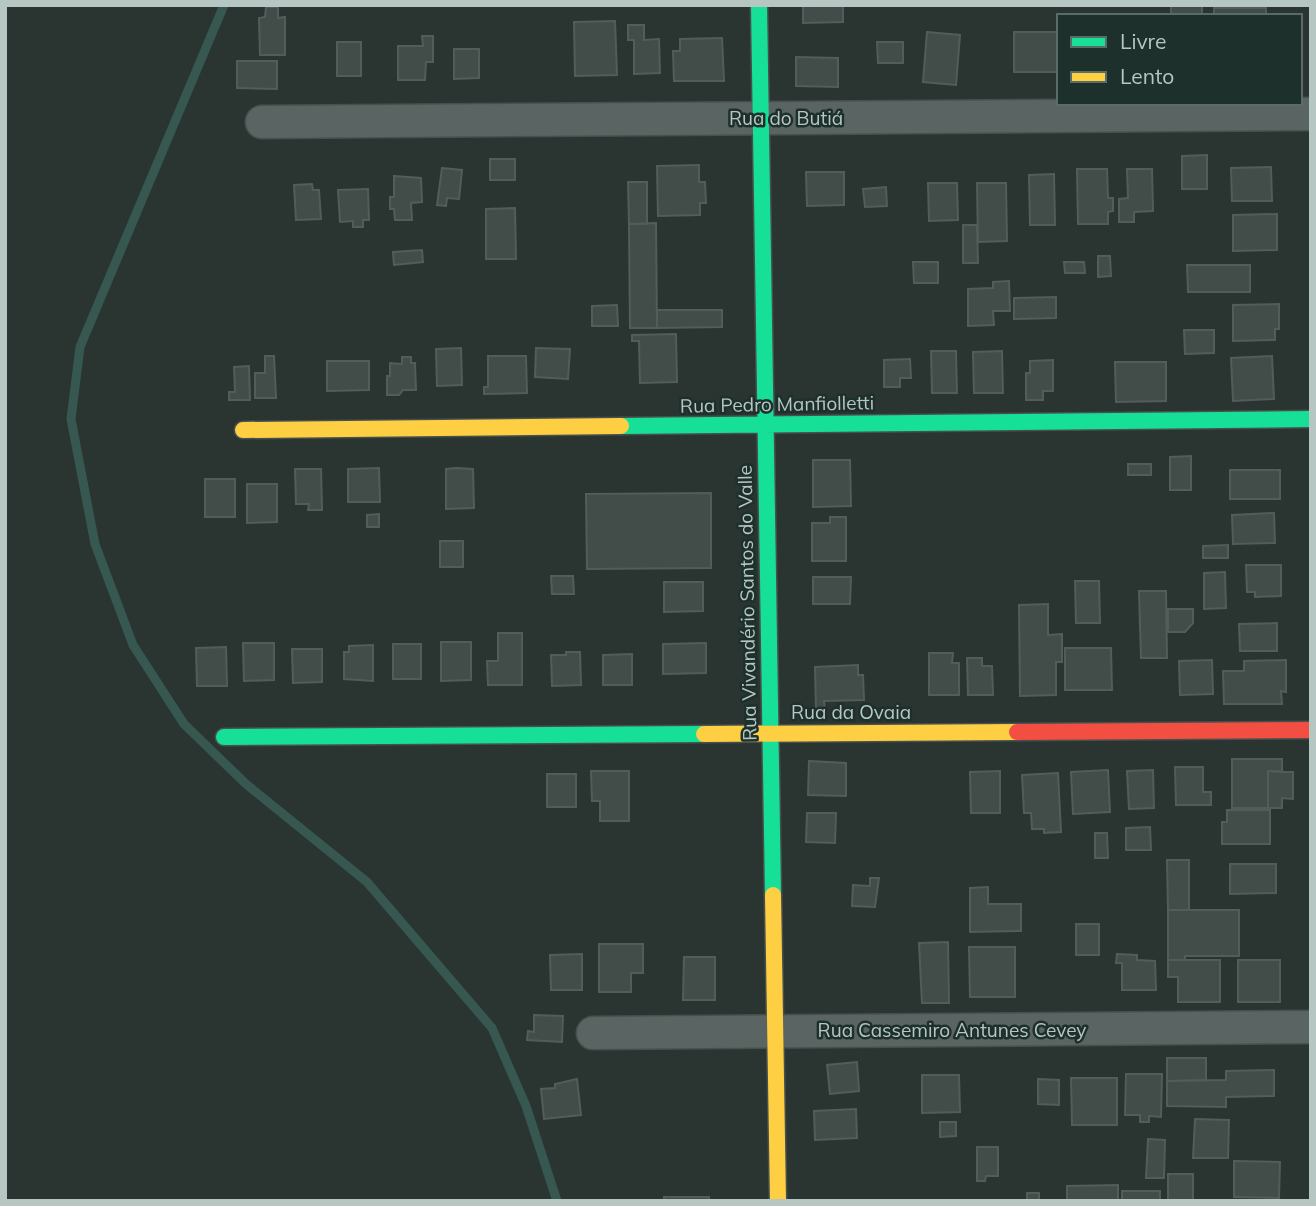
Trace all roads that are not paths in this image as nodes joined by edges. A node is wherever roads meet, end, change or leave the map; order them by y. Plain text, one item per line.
1 (759, 5) edge
2 (1311, 114) edge
3 (760, 118) junction
4 (262, 122) dead end
5 (1311, 419) edge
6 (765, 425) junction
7 (243, 430) dead end
8 (1311, 730) edge
9 (771, 733) junction
10 (224, 737) dead end
11 (1311, 1027) edge
12 (775, 1031) junction
13 (593, 1033) dead end
14 (778, 1201) edge

1 - 3 street, Rua Vivandério Santos do Valle
2 - 3 street, Rua do Butiá
3 - 4 street, Rua do Butiá
3 - 6 street, Rua Vivandério Santos do Valle
5 - 6 street, Rua Pedro Manfiolletti
6 - 7 street, Rua Pedro Manfiolletti
6 - 9 street, Rua Vivandério Santos do Valle
8 - 9 street, Rua da Ovaia
9 - 10 street, Rua da Ovaia
9 - 12 street, Rua Vivandério Santos do Valle
11 - 12 street, Rua Cassemiro Antunes Cevey
12 - 13 street, Rua Cassemiro Antunes Cevey
12 - 14 street, Rua Vivandério Santos do Valle

